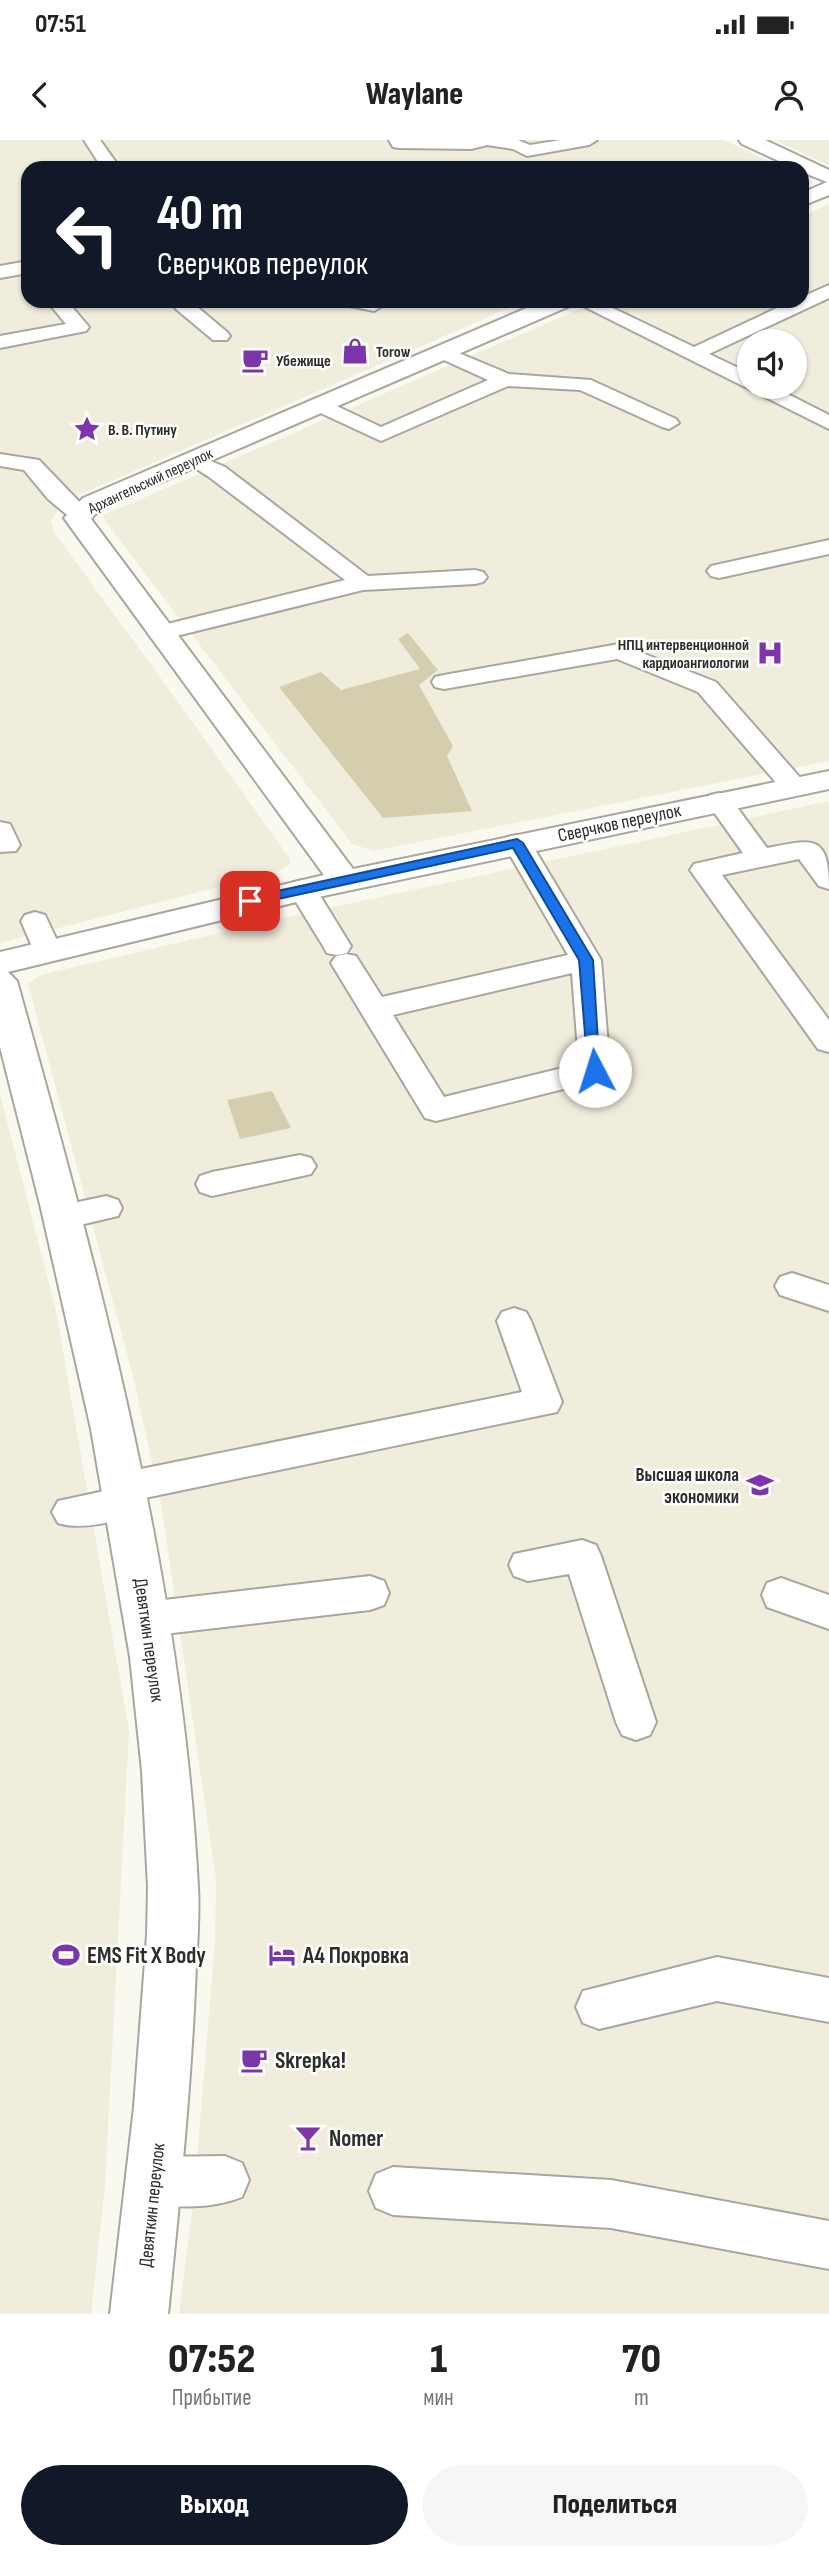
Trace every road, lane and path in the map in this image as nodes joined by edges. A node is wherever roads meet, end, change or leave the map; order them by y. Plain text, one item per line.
1 (92, 140) edge
2 (397, 140) edge
3 (489, 140) edge
4 (589, 140) edge
5 (749, 140) edge
6 (106, 161) edge
7 (794, 161) edge
8 (809, 168) edge
9 (829, 177) edge
10 (829, 188) edge
11 (809, 197) edge
12 (21, 268) edge
13 (0, 272) edge
14 (829, 291) edge
15 (809, 300) edge
16 (63, 308) edge
17 (187, 308) edge
18 (543, 308) edge
19 (598, 308) edge
20 (793, 308) edge
21 (220, 336) dead end
22 (0, 342) edge
23 (445, 344) junction
24 (696, 353) junction
25 (737, 375) edge
26 (505, 380) junction
27 (782, 399) edge
28 (319, 405) junction
29 (668, 423) dead end
30 (829, 423) edge
31 (0, 460) edge
32 (194, 460) junction
33 (80, 514) junction
34 (829, 547) edge
35 (719, 571) dead end
36 (475, 577) dead end
37 (363, 583) junction
38 (160, 633) junction
39 (444, 682) dead end
40 (829, 780) edge
41 (794, 787) junction
42 (719, 802) junction
43 (517, 843) junction
44 (760, 858) junction
45 (344, 880) junction
46 (829, 880) edge
47 (302, 889) junction
48 (35, 921) dead end
49 (47, 951) junction
50 (586, 960) junction
51 (0, 963) edge
52 (0, 981) edge
53 (374, 1009) junction
54 (829, 1042) edge
55 (300, 1166) dead end
56 (212, 1184) dead end
57 (106, 1208) dead end
58 (63, 1217) junction
59 (792, 1286) dead end
60 (829, 1298) edge
61 (514, 1321) dead end
62 (127, 1494) junction
63 (71, 1512) dead end
64 (528, 1565) dead end
65 (370, 1593) dead end
66 (781, 1595) dead end
67 (829, 1612) edge
68 (148, 1619) junction
69 (636, 1722) dead end
70 (829, 2000) edge
71 (599, 2007) dead end
72 (225, 2180) dead end
73 (154, 2181) junction
74 (393, 2191) dead end
75 (829, 2245) edge
76 (139, 2314) edge

1 - 6 lane
2 - 3 lane
3 - 4 lane
5 - 7 street
8 - 9 street
10 - 11 street
12 - 13 lane
14 - 15 lane
16 - 22 lane
17 - 21 lane
18 - 23 street, Архангельский переулок
19 - 24 lane
20 - 24 lane
23 - 26 lane
23 - 28 street, Архангельский переулок
24 - 25 lane
26 - 28 lane
26 - 29 lane
27 - 30 lane
28 - 32 street, Архангельский переулок
31 - 33 lane
32 - 33 street, Архангельский переулок
32 - 37 lane
33 - 38 street, Архангельский переулок
34 - 35 lane
36 - 37 lane
37 - 38 lane
38 - 45 street, Архангельский переулок
39 - 41 lane
40 - 41 street, Сверчков переулок
41 - 42 street, Сверчков переулок
42 - 43 street, Сверчков переулок
42 - 44 lane
43 - 45 street, Сверчков переулок
43 - 50 lane
44 - 46 lane
44 - 54 lane
45 - 47 street, Сверчков переулок
47 - 49 street, Сверчков переулок
47 - 53 lane
48 - 49 lane
49 - 51 street, Сверчков переулок
50 - 53 lane
50 - 53 lane
52 - 58 street, Девяткин переулок
55 - 56 lane
57 - 58 lane
58 - 62 street, Девяткин переулок
59 - 60 lane
61 - 62 lane
62 - 63 lane
62 - 68 street, Девяткин переулок
64 - 69 lane
65 - 68 lane
66 - 67 lane
68 - 73 street, Девяткин переулок
70 - 71 lane
72 - 73 lane
73 - 76 street, Девяткин переулок
74 - 75 lane

